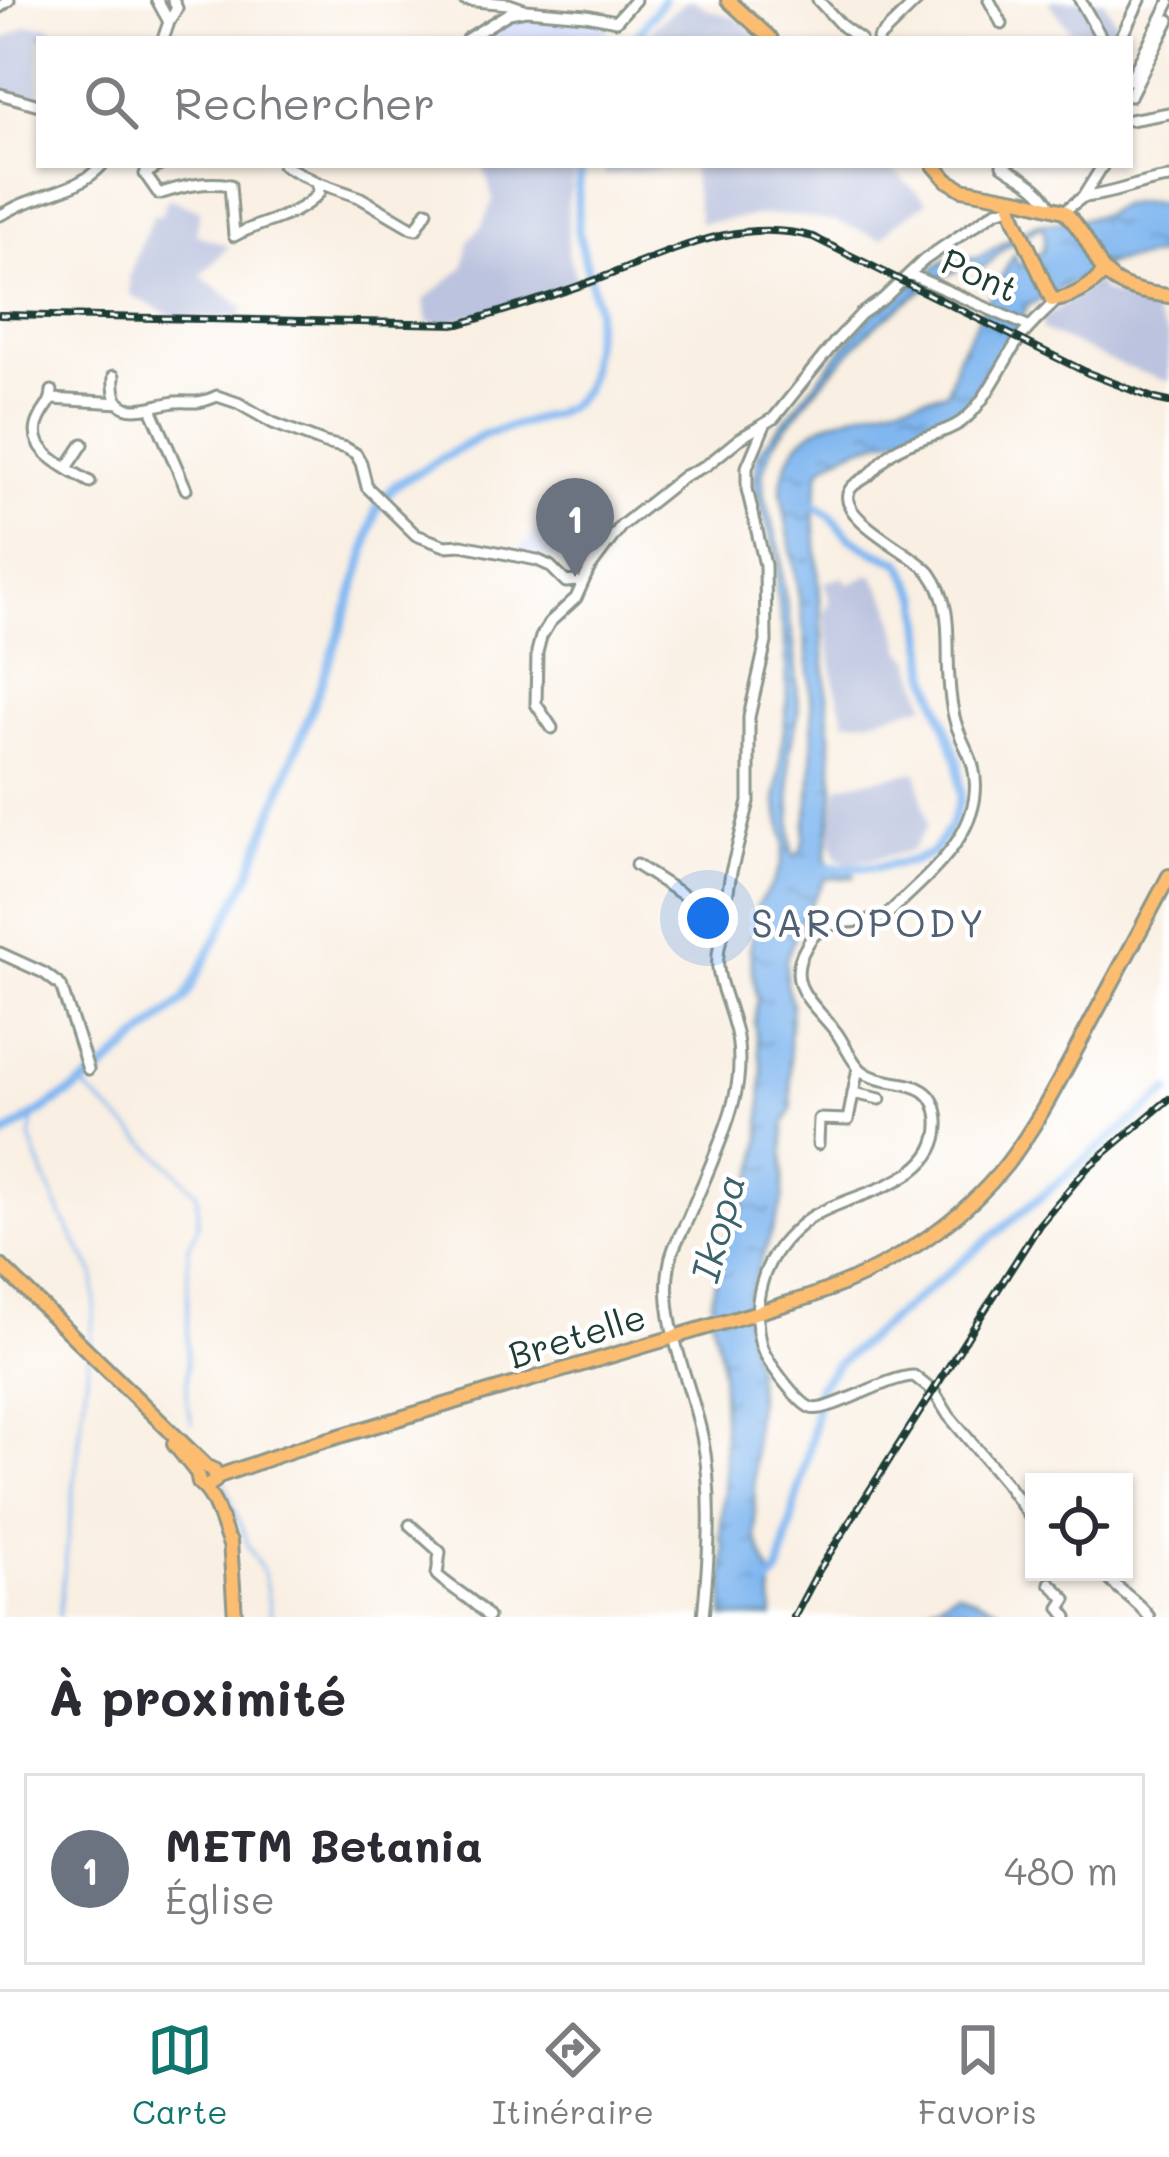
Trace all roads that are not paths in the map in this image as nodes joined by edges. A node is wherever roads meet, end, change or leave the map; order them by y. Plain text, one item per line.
1 (9, 0) edge
2 (157, 0) edge
3 (173, 0) edge
4 (464, 0) edge
5 (635, 0) edge
6 (728, 0) edge
7 (818, 0) edge
8 (918, 0) edge
9 (989, 0) edge
10 (1080, 0) edge
11 (1128, 0) edge
12 (1140, 0) edge
13 (509, 2) edge
14 (1169, 3) edge
15 (0, 7) edge
16 (526, 10) junction
17 (1134, 11) junction
18 (1169, 20) edge
19 (169, 22) junction
20 (1002, 24) dead end
21 (164, 36) edge
22 (472, 36) edge
23 (768, 36) edge
24 (856, 36) edge
25 (881, 36) edge
26 (1100, 36) edge
27 (1122, 36) edge
28 (1153, 42) junction
29 (1169, 50) edge
30 (1133, 75) edge
31 (1133, 89) edge
32 (0, 94) edge
33 (36, 104) edge
34 (1169, 113) edge
35 (1133, 119) edge
36 (99, 168) edge
37 (155, 168) edge
38 (289, 168) edge
39 (936, 168) edge
40 (1101, 168) edge
41 (1015, 169) edge
42 (1169, 178) edge
43 (316, 182) junction
44 (1083, 197) junction
45 (1014, 209) junction
46 (427, 211) dead end
47 (1062, 212) junction
48 (0, 215) edge
49 (909, 274) junction
50 (1100, 274) junction
51 (1169, 297) edge
52 (1053, 298) junction
53 (1030, 327) junction
54 (114, 376) dead end
55 (121, 403) junction
56 (151, 408) junction
57 (753, 437) junction
58 (83, 443) dead end
59 (67, 468) junction
60 (90, 482) dead end
61 (186, 489) dead end
62 (581, 584) junction
63 (552, 728) dead end
64 (636, 865) dead end
65 (1169, 876) edge
66 (716, 910) junction
67 (0, 953) edge
68 (858, 1068) junction
69 (88, 1069) dead end
70 (854, 1093) junction
71 (880, 1099) dead end
72 (848, 1120) junction
73 (846, 1137) dead end
74 (818, 1144) dead end
75 (0, 1265) edge
76 (755, 1314) junction
77 (679, 1337) junction
78 (209, 1476) junction
79 (1025, 1510) edge
80 (410, 1525) dead end
81 (1110, 1581) edge
82 (1051, 1583) dead end
83 (235, 1617) edge
84 (488, 1617) edge
85 (703, 1617) edge
86 (1067, 1617) edge
87 (1149, 1617) edge

1 - 15 street
2 - 19 street
3 - 19 street
4 - 13 street
5 - 16 street
6 - 23 main road
7 - 24 street
8 - 25 street
9 - 20 street
10 - 26 street
11 - 17 street
12 - 17 street
13 - 16 street
14 - 28 street
16 - 22 street
17 - 27 street
18 - 28 street
19 - 21 street
28 - 29 street
28 - 30 street
28 - 31 street
32 - 33 street
34 - 35 street
36 - 48 street
37 - 43 street
38 - 43 street
39 - 45 main road
40 - 44 street
41 - 47 street
42 - 44 street
43 - 46 street
44 - 47 street
45 - 47 main road
45 - 49 street
45 - 52 main road
47 - 50 main road
49 - 53 street, Pont
49 - 57 street
50 - 51 main road
50 - 52 main road
52 - 53 street
53 - 68 street
54 - 55 street
55 - 56 street
55 - 59 street
56 - 61 street
56 - 62 street
57 - 62 street
57 - 66 street
58 - 59 street
59 - 60 street
62 - 63 street
64 - 66 street
65 - 76 main road, Bretelle
66 - 77 street
67 - 69 street
68 - 70 street
68 - 76 street
70 - 71 street
70 - 72 street
72 - 73 street
72 - 74 street
75 - 78 main road
76 - 77 main road, Bretelle
76 - 79 street
77 - 78 main road, Bretelle
77 - 85 street
78 - 83 main road
80 - 84 street
81 - 87 street
82 - 86 street

